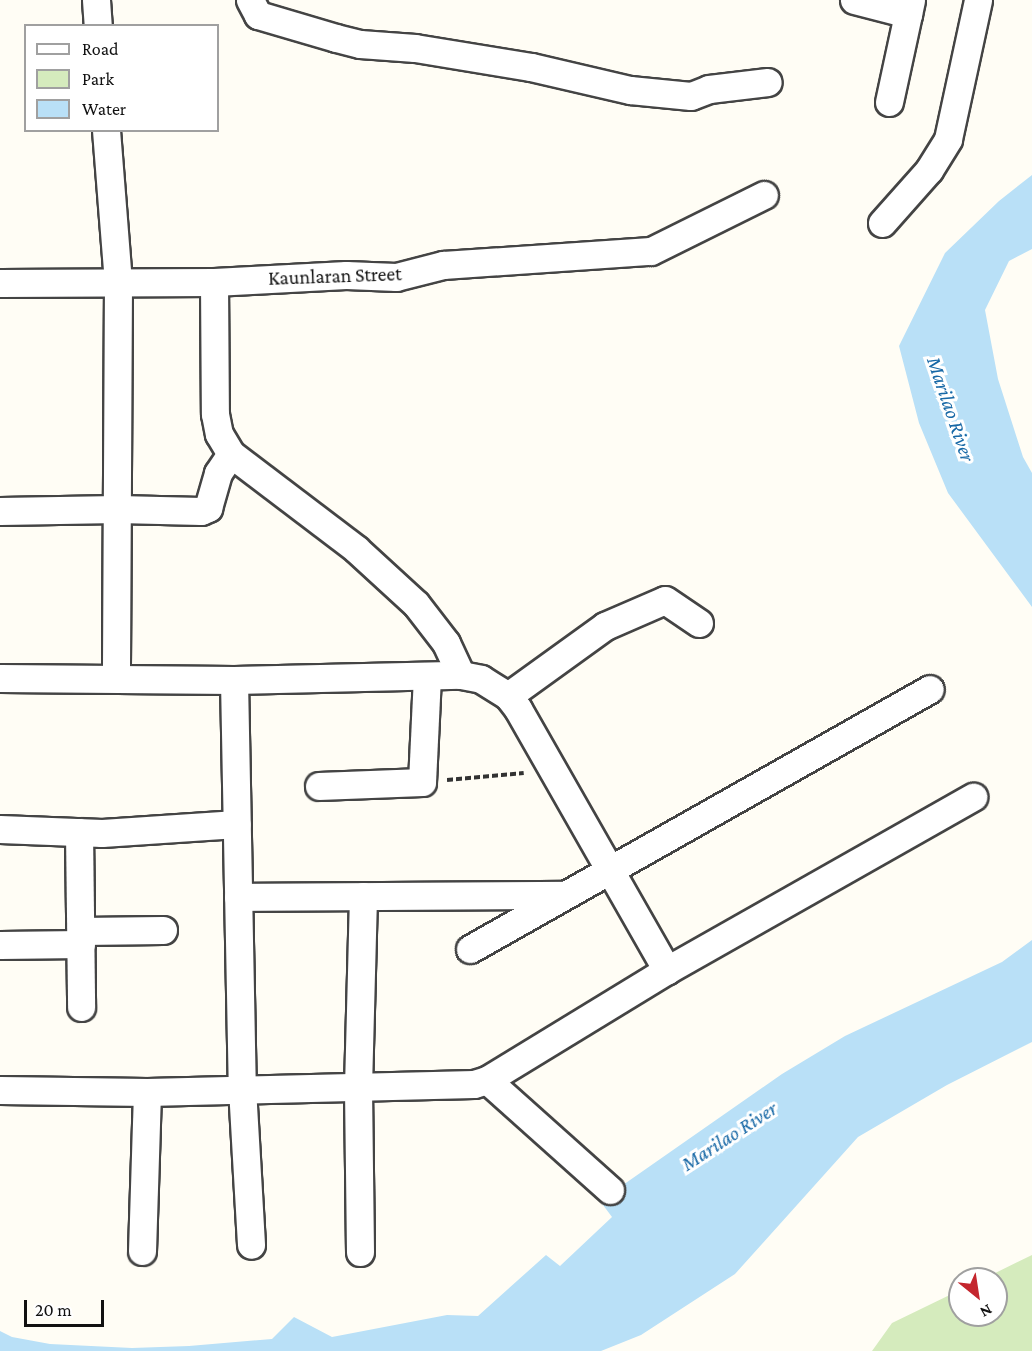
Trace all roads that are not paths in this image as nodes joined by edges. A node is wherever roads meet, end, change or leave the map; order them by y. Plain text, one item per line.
1 (96, 0) edge
2 (250, 0) edge
3 (854, 0) edge
4 (978, 0) edge
5 (909, 7) edge
6 (98, 24) edge
7 (768, 82) dead end
8 (889, 102) dead end
9 (106, 132) edge
10 (764, 195) dead end
11 (882, 223) dead end
12 (214, 282) junction
13 (0, 283) edge
14 (118, 283) junction
15 (231, 454) junction
16 (118, 509) junction
17 (0, 511) edge
18 (699, 623) dead end
19 (461, 675) junction
20 (427, 676) junction
21 (0, 678) edge
22 (116, 678) junction
23 (234, 680) junction
24 (930, 689) dead end
25 (508, 696) junction
26 (319, 786) dead end
27 (974, 797) dead end
28 (237, 824) junction
29 (0, 829) edge
30 (79, 832) junction
31 (612, 871) junction
32 (566, 895) junction
33 (363, 896) junction
34 (238, 897) junction
35 (163, 930) dead end
36 (81, 938) junction
37 (0, 945) edge
38 (470, 949) dead end
39 (667, 970) junction
40 (81, 1007) dead end
41 (487, 1080) junction
42 (358, 1087) junction
43 (242, 1088) junction
44 (0, 1090) edge
45 (147, 1092) junction
46 (610, 1190) dead end
47 (251, 1245) dead end
48 (142, 1251) dead end
49 (360, 1252) dead end

1 - 6 street
2 - 7 street
3 - 5 street
4 - 11 street
5 - 8 street
9 - 14 street
10 - 12 street, Kaunlaran Street
12 - 14 street, Kaunlaran Street
12 - 15 street
13 - 14 street, Kaunlaran Street
14 - 16 street
15 - 16 street
15 - 19 street
16 - 17 street
16 - 22 street
18 - 25 street
19 - 20 street
19 - 25 street
20 - 23 street
20 - 26 street
21 - 22 street
22 - 23 street
23 - 28 street
24 - 31 street
25 - 31 street
27 - 39 street
28 - 30 street
28 - 34 street
29 - 30 street
30 - 36 street
31 - 32 street
31 - 39 street
32 - 33 street
32 - 38 street
33 - 34 street
33 - 42 street
34 - 43 street
35 - 36 street
36 - 37 street
36 - 40 street
39 - 41 street
41 - 42 street
41 - 46 street
42 - 43 street
42 - 49 street
43 - 45 street
43 - 47 street
44 - 45 street
45 - 48 street

